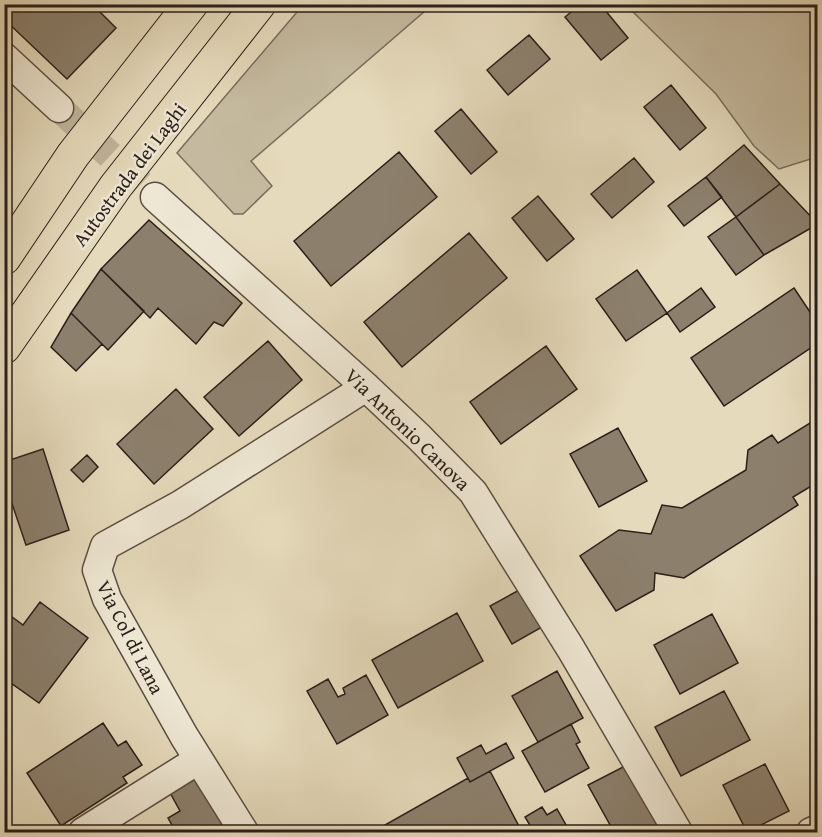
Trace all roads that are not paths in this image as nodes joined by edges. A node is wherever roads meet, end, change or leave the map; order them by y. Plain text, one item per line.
1 (191, 4) edge
2 (259, 4) edge
3 (4, 57) edge
4 (59, 108) tunnel mouth
5 (155, 196) tunnel mouth
6 (4, 258) edge
7 (4, 347) edge
8 (366, 387) junction
9 (198, 760) junction
10 (818, 829) edge
11 (83, 832) edge
12 (244, 832) edge
13 (678, 832) edge
14 (811, 832) edge

1 - 6 highway
2 - 7 highway, Autostrada dei Laghi
3 - 4 street
5 - 8 street, Via Antonio Canova
8 - 9 street, Via Col di Lana
8 - 13 street, Via Antonio Canova
9 - 11 street
9 - 12 street, Via Col di Lana
10 - 14 street

